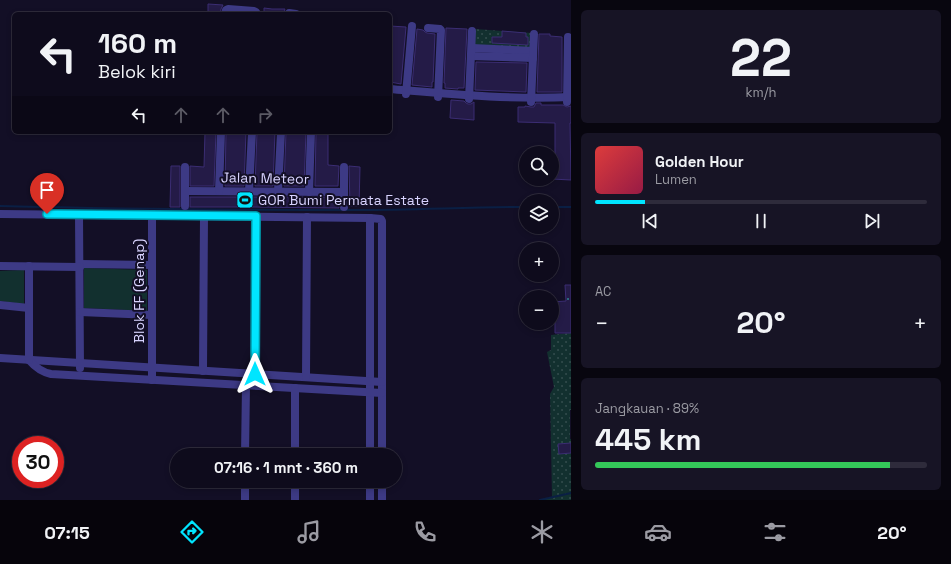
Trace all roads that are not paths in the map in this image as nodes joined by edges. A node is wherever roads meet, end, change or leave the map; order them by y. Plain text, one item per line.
1 (226, 12) edge
2 (256, 12) edge
3 (412, 26) dead end
4 (428, 28) dead end
5 (472, 31) dead end
6 (534, 34) dead end
7 (568, 37) dead end
8 (471, 52) junction
9 (533, 54) junction
10 (392, 89) edge
11 (406, 92) junction
12 (392, 93) edge
13 (438, 95) junction
14 (469, 97) junction
15 (532, 100) junction
16 (569, 100) edge
17 (221, 134) edge
18 (252, 134) edge
19 (281, 134) edge
20 (311, 134) edge
21 (185, 167) dead end
22 (344, 167) dead end
23 (185, 191) junction
24 (219, 191) junction
25 (249, 191) junction
26 (278, 191) junction
27 (309, 192) junction
28 (344, 192) junction
29 (185, 206) dead end
30 (344, 207) dead end
31 (0, 214) edge
32 (79, 214) junction
33 (152, 215) junction
34 (204, 216) junction
35 (256, 216) junction
36 (306, 217) junction
37 (370, 218) junction
38 (80, 265) junction
39 (152, 265) junction
40 (0, 266) edge
41 (29, 266) junction
42 (370, 294) junction
43 (382, 294) junction
44 (0, 305) edge
45 (29, 308) junction
46 (80, 312) junction
47 (152, 315) junction
48 (0, 358) edge
49 (29, 360) junction
50 (80, 363) junction
51 (152, 367) junction
52 (203, 371) junction
53 (255, 374) junction
54 (81, 376) junction
55 (306, 377) junction
56 (152, 380) junction
57 (370, 381) junction
58 (382, 382) junction
59 (246, 385) junction
60 (254, 386) junction
61 (294, 388) junction
62 (370, 392) junction
63 (382, 393) junction
64 (245, 448) edge
65 (295, 448) edge
66 (370, 448) edge
67 (382, 448) edge
68 (245, 488) edge
69 (295, 488) edge
70 (370, 488) edge
71 (382, 488) edge
72 (245, 500) edge
73 (295, 500) edge
74 (370, 500) edge
75 (382, 500) edge

1 - 2 street
3 - 11 street
4 - 13 street
5 - 8 street
6 - 9 street
7 - 16 street
8 - 9 street
8 - 14 street
9 - 15 street
10 - 11 street
11 - 12 street
11 - 13 street
13 - 14 street
14 - 15 street
15 - 16 street
17 - 24 street
18 - 25 street
19 - 26 street
20 - 27 street
21 - 23 street
22 - 28 street
23 - 24 street, Jalan Meteor
23 - 29 street
24 - 25 street, Jalan Meteor
25 - 26 street, Jalan Meteor
26 - 27 street, Jalan Meteor
27 - 28 street, Jalan Meteor
28 - 30 street
31 - 32 street
32 - 33 street
32 - 38 street
33 - 34 street
33 - 39 street, Blok FF (Genap)
34 - 35 street
34 - 52 street
35 - 36 street
35 - 53 street
36 - 37 street
36 - 55 street
37 - 42 street
37 - 43 street
38 - 39 street
38 - 41 street
38 - 46 street
39 - 47 street, Blok FF (Genap)
40 - 41 street
41 - 45 street
42 - 43 street
42 - 57 street
43 - 58 street
44 - 45 street
45 - 49 street
46 - 47 street
46 - 50 street
47 - 51 street, Blok FF (Genap)
48 - 49 street
49 - 50 street
49 - 54 street
50 - 51 street
50 - 54 street
51 - 52 street
51 - 56 street, Blok FF (Genap)
52 - 53 street
53 - 55 street
53 - 60 street
54 - 56 street
55 - 57 street
56 - 59 street
57 - 58 street
57 - 62 street
58 - 63 street
59 - 60 street
59 - 64 street
60 - 61 street
61 - 62 street
61 - 65 street
62 - 63 street
62 - 66 street
63 - 67 street
68 - 72 street
69 - 73 street
70 - 74 street
71 - 75 street

